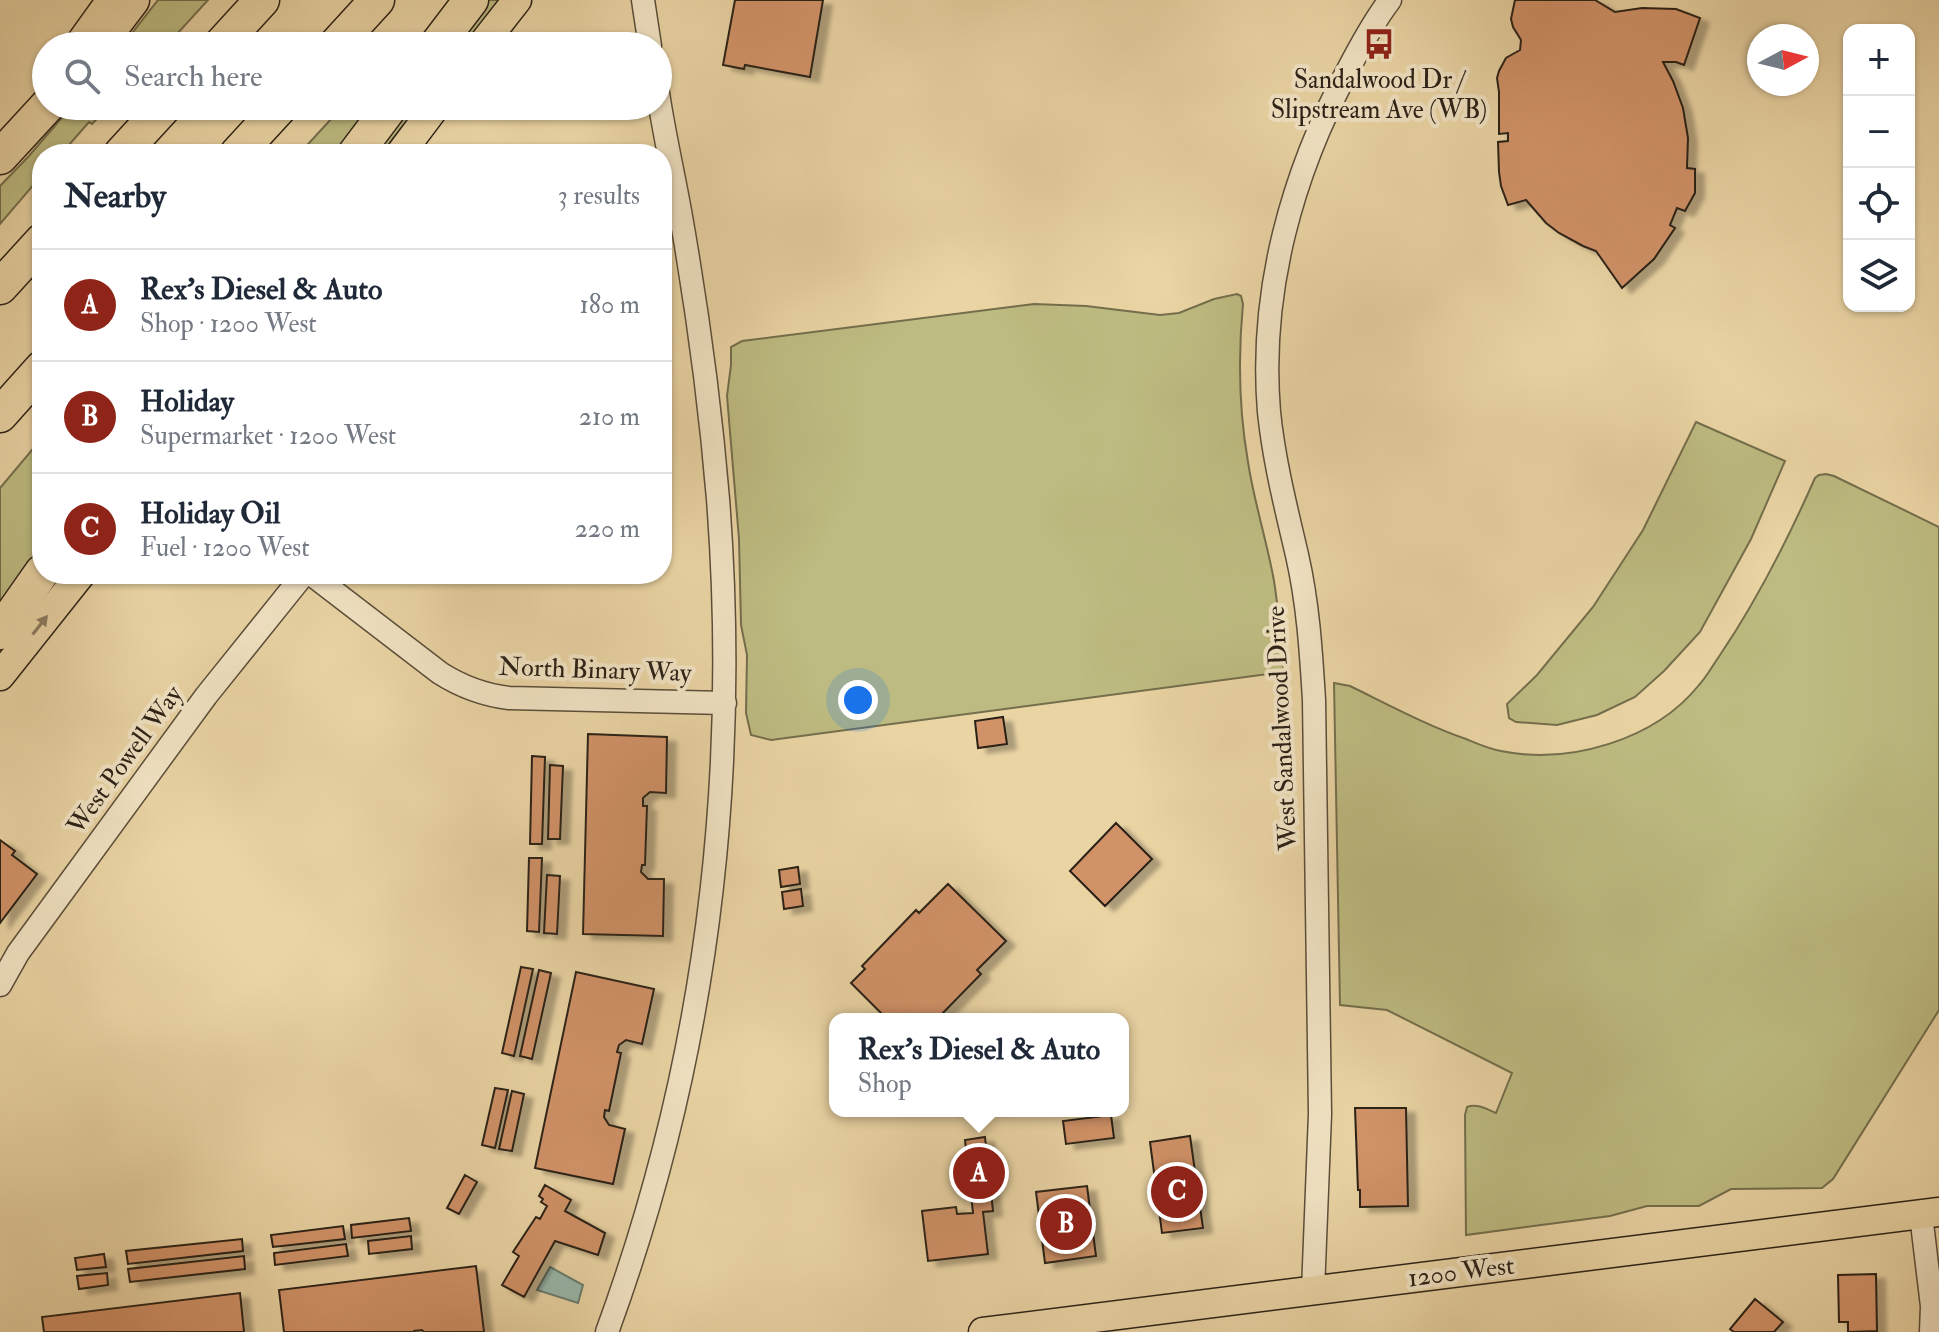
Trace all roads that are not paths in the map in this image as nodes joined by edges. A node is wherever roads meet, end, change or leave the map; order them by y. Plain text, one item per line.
1 (111, 0) edge
2 (132, 0) edge
3 (262, 0) edge
4 (377, 0) edge
5 (471, 0) edge
6 (517, 0) edge
7 (643, 0) edge
8 (1390, 0) edge
9 (88, 32) edge
10 (108, 32) edge
11 (233, 32) edge
12 (348, 32) edge
13 (447, 32) edge
14 (492, 32) edge
15 (648, 32) edge
16 (32, 107) edge
17 (34, 120) edge
18 (152, 120) edge
19 (268, 120) edge
20 (380, 120) edge
21 (426, 120) edge
22 (663, 120) edge
23 (130, 144) edge
24 (246, 144) edge
25 (362, 144) edge
26 (408, 144) edge
27 (667, 144) edge
28 (0, 147) edge
29 (0, 157) edge
30 (672, 174) edge
31 (32, 252) edge
32 (0, 287) edge
33 (32, 379) edge
34 (0, 415) edge
35 (34, 584) edge
36 (73, 584) edge
37 (296, 584) edge
38 (324, 584) edge
39 (0, 632) edge
40 (0, 676) edge
41 (725, 703) junction
42 (0, 985) edge
43 (1930, 1214) edge
44 (1313, 1291) junction
45 (607, 1332) edge
46 (983, 1332) edge
47 (1931, 1332) edge

1 - 9 main road
2 - 10 highway
3 - 11 highway
4 - 12 highway
5 - 13 highway
6 - 14 main road
7 - 15 street
8 - 44 street, West Sandalwood Drive
16 - 28 main road
17 - 29 highway
18 - 23 highway
19 - 24 highway
20 - 25 highway
21 - 26 main road
22 - 27 street
30 - 41 street
31 - 32 highway
33 - 34 highway
35 - 39 highway
40 -> 36 main road
37 - 42 street, West Powell Way
38 - 41 street, North Binary Way
41 - 45 street
43 - 44 main road, 1200 West
43 - 47 street
44 - 46 main road, 1200 West

